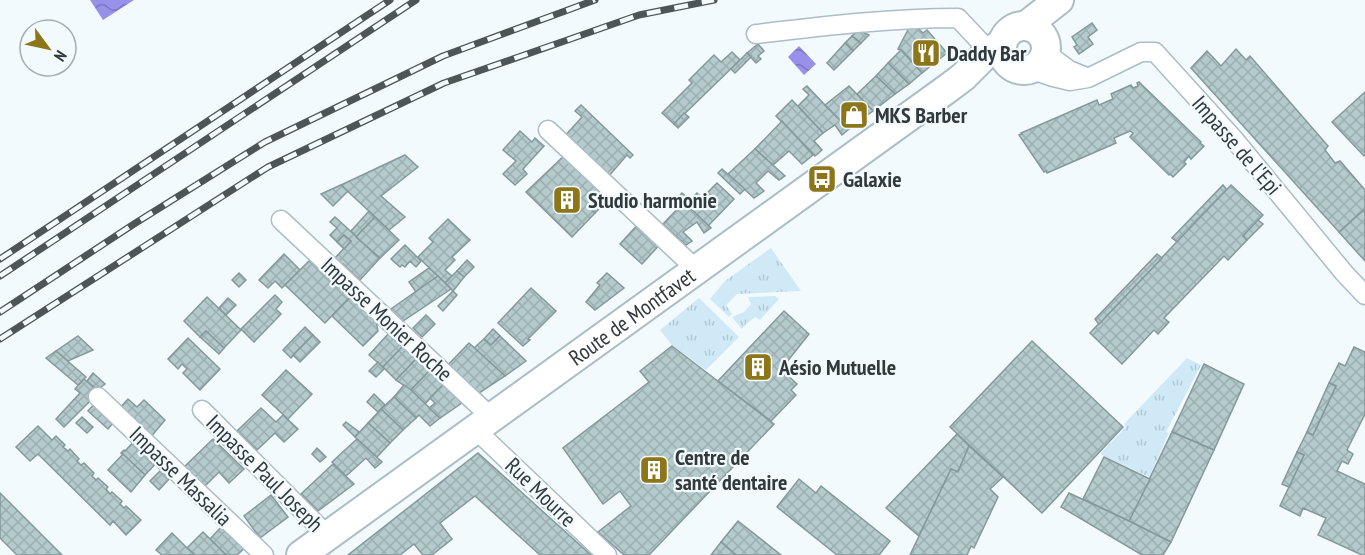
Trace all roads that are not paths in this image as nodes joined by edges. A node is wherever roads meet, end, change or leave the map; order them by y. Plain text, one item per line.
1 (1058, 1) edge
2 (756, 34) dead end
3 (1021, 49) junction
4 (548, 130) dead end
5 (281, 220) dead end
6 (697, 270) junction
7 (1365, 295) edge
8 (98, 398) dead end
9 (202, 410) dead end
10 (484, 423) junction
11 (328, 536) junction
12 (264, 555) edge
13 (301, 555) edge
14 (607, 555) edge

1 - 3 main road
2 - 3 street
3 - 6 main road, Route de Montfavet
3 - 7 street, Impasse de l'Epi
4 - 6 street
5 - 10 street, Impasse Monier Roche
6 - 10 main road, Route de Montfavet
8 - 12 street, Impasse Massalia
9 - 11 street, Impasse Paul Joseph
10 - 11 main road, Route de Montfavet
10 - 14 street, Rue Mourre
11 - 13 main road, Route de Montfavet

